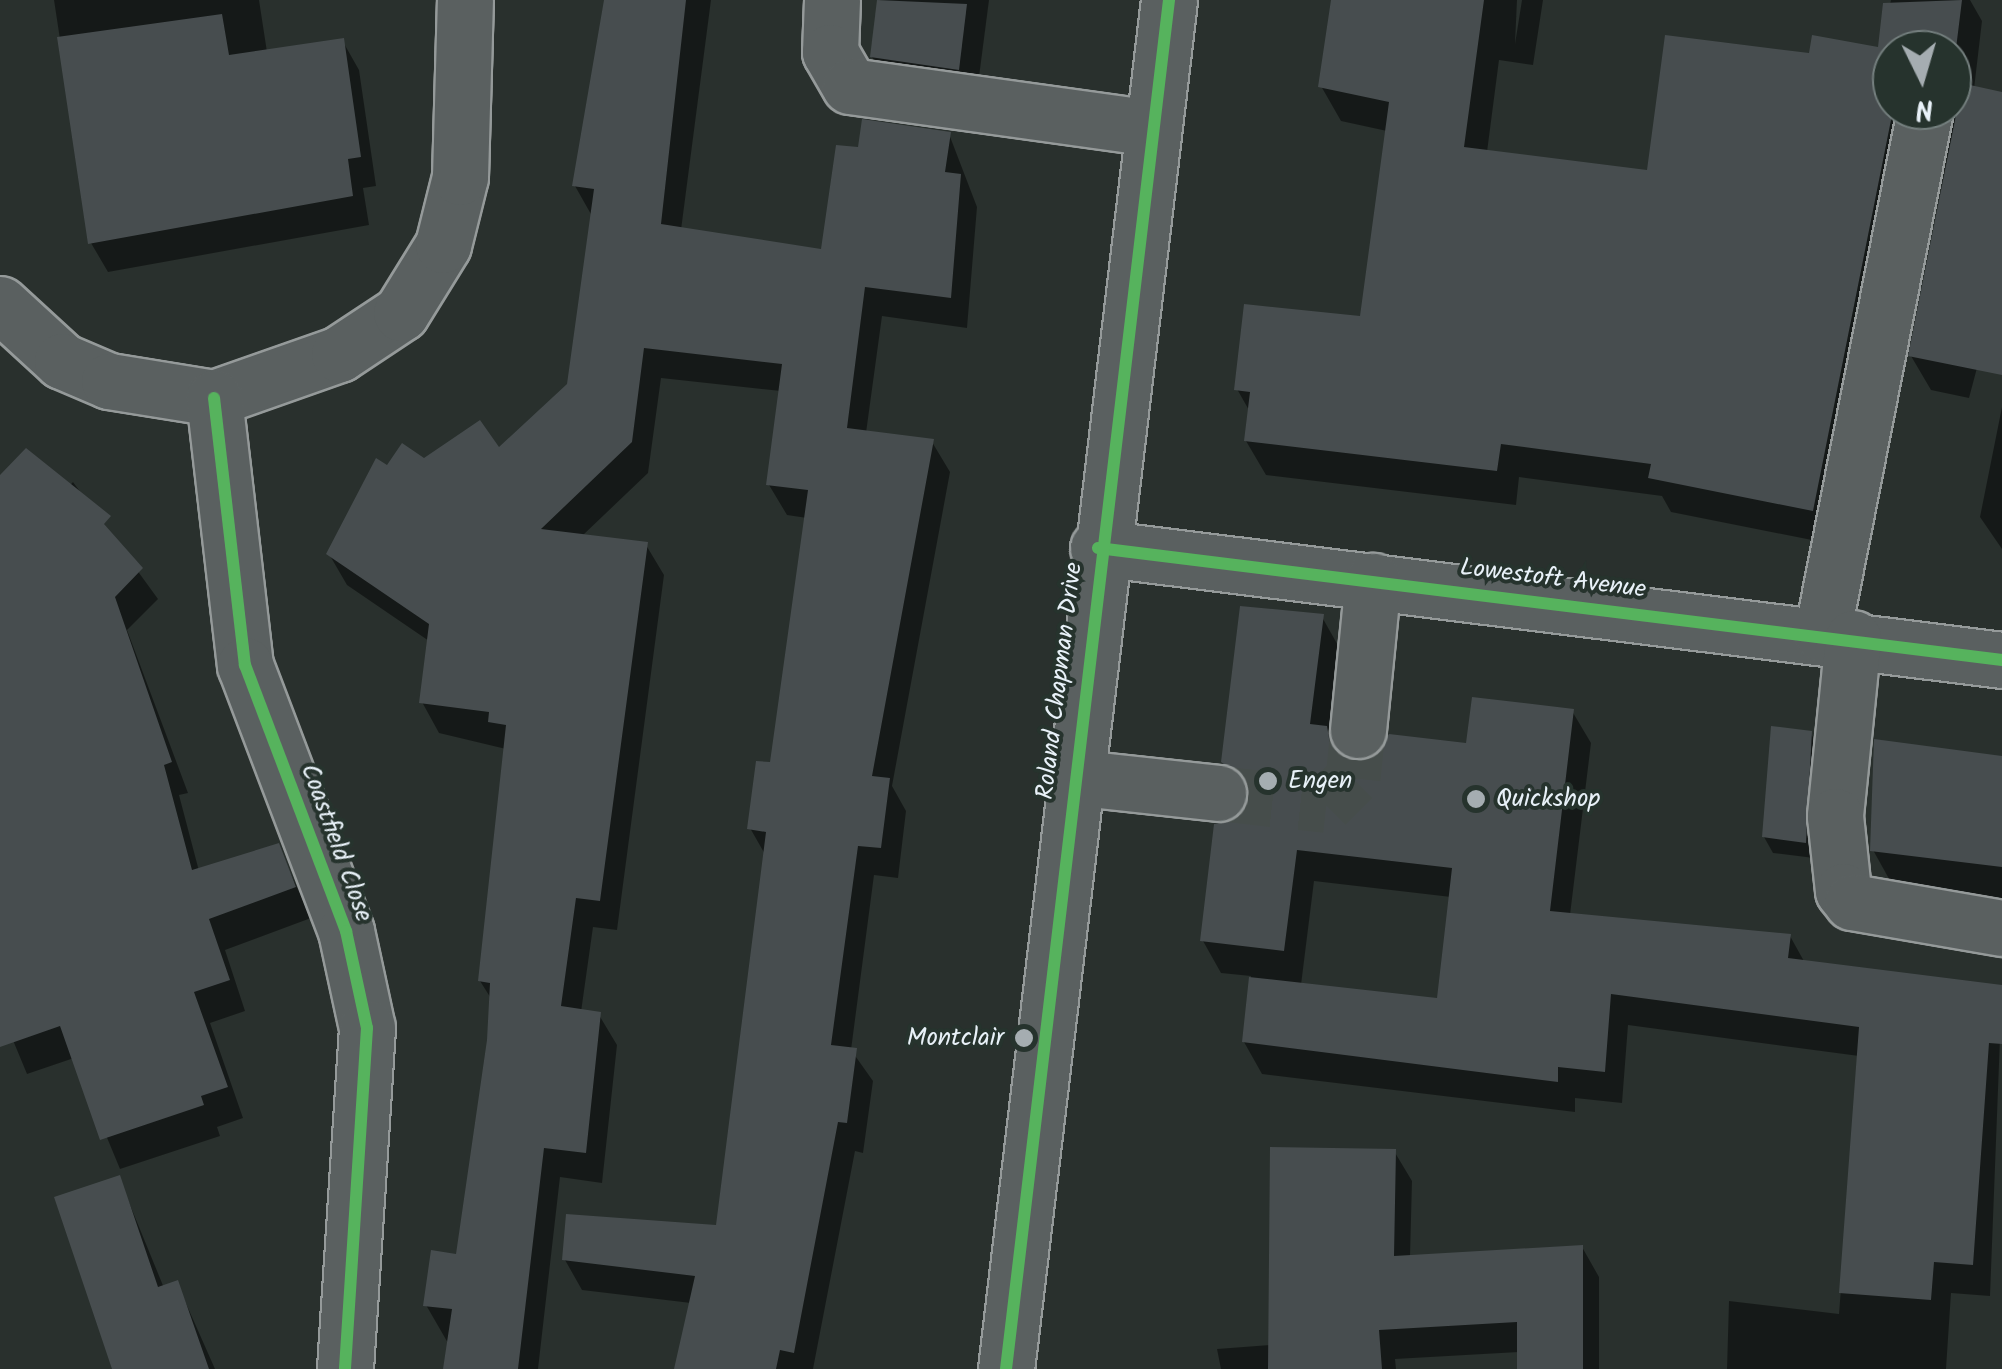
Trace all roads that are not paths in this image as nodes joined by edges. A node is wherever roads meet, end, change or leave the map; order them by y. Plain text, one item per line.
1 (465, 0) edge
2 (832, 0) edge
3 (1169, 0) edge
4 (1152, 128) junction
5 (1922, 130) edge
6 (0, 304) edge
7 (214, 398) junction
8 (1098, 548) junction
9 (1373, 581) junction
10 (1838, 636) junction
11 (2002, 660) edge
12 (1358, 730) tunnel mouth
13 (1072, 777) junction
14 (1218, 794) tunnel mouth
15 (2002, 928) edge
16 (1014, 1270) junction
17 (345, 1369) edge
18 (980, 1369) edge
19 (1006, 1369) edge

1 - 7 street
2 - 4 street
3 - 4 street, Roland Chapman Drive
4 - 8 street, Roland Chapman Drive
5 - 10 street
6 - 7 street
7 - 17 street, Coastfield Close
8 - 9 street, Lowestoft Avenue
8 - 13 street, Roland Chapman Drive
9 - 10 street, Lowestoft Avenue
9 - 12 street
10 - 11 street, Lowestoft Avenue
10 - 15 street
13 - 14 street
13 - 16 street, Roland Chapman Drive
16 - 18 street, Roland Chapman Drive
16 - 19 street, Roland Chapman Drive

